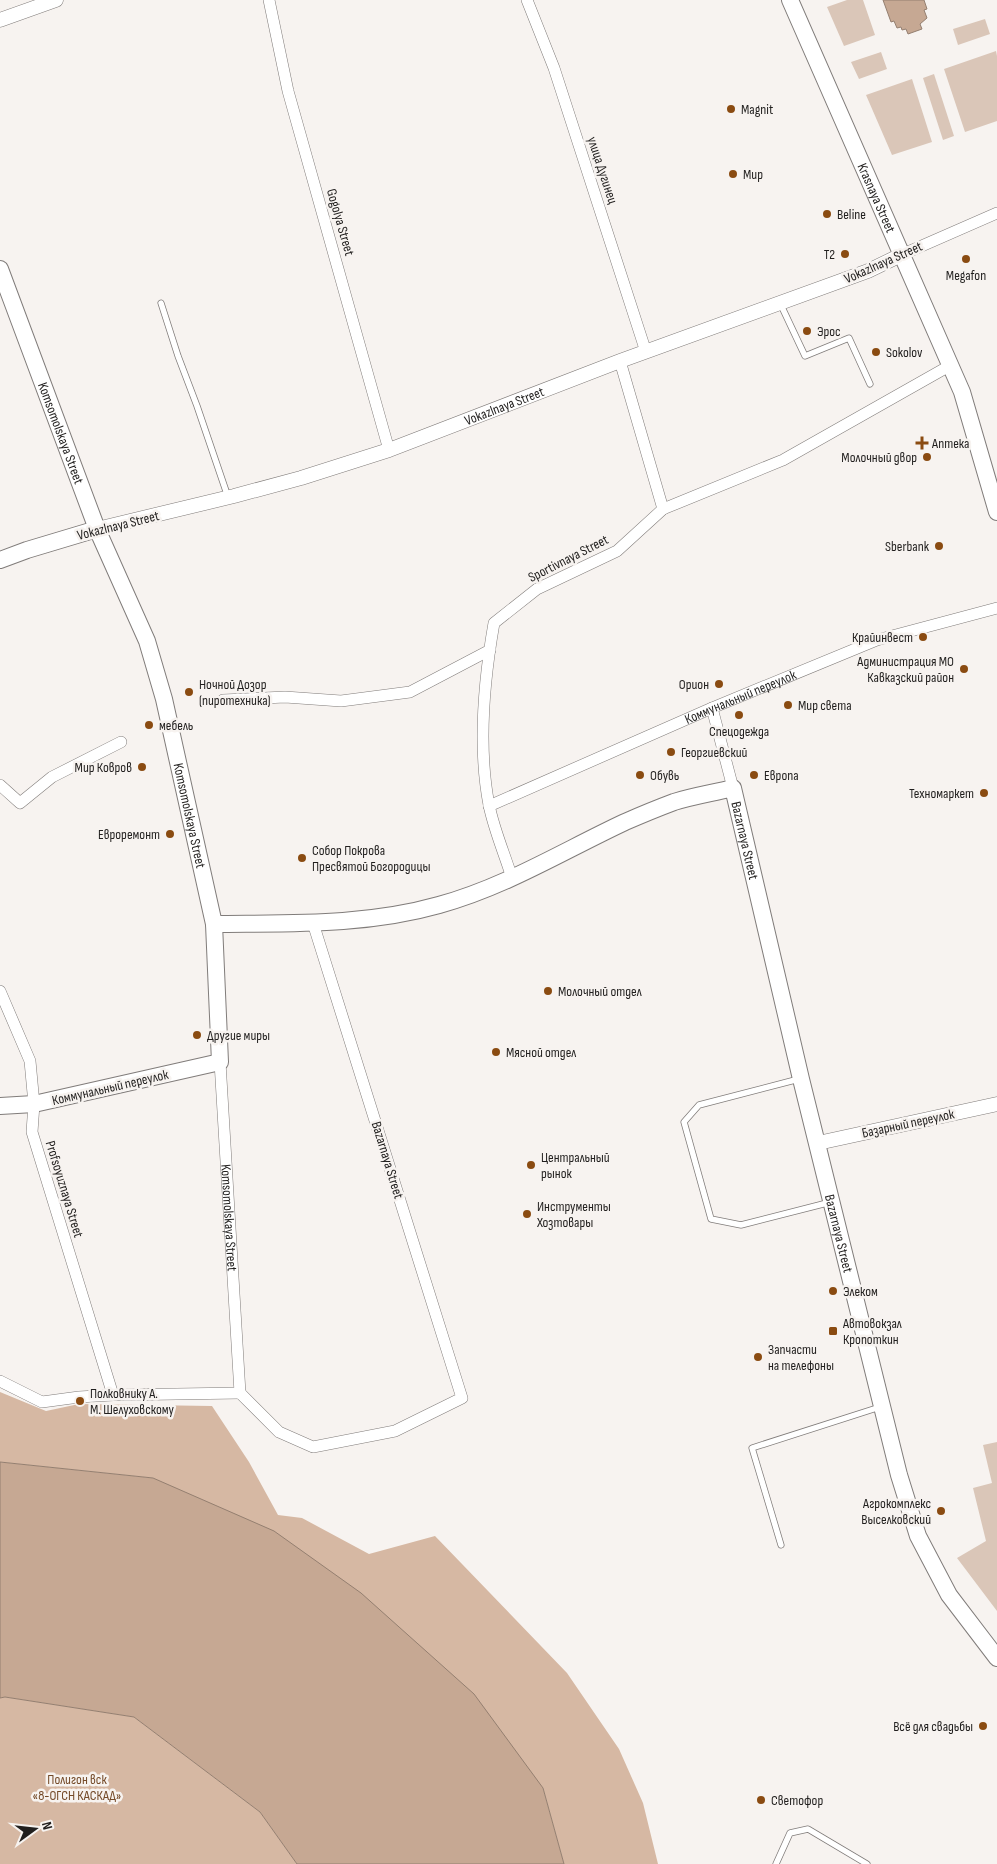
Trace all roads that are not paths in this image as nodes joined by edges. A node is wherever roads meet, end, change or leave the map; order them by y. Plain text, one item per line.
1 (56, 0) edge
2 (269, 0) edge
3 (527, 0) edge
4 (790, 0) edge
5 (0, 20) edge
6 (997, 213) edge
7 (901, 255) junction
8 (0, 269) edge
9 (161, 303) dead end
10 (780, 303) junction
11 (646, 352) junction
12 (620, 361) junction
13 (951, 366) junction
14 (870, 384) dead end
15 (389, 450) junction
16 (228, 497) junction
17 (663, 509) junction
18 (997, 512) edge
19 (97, 529) junction
20 (0, 560) edge
21 (997, 608) edge
22 (490, 650) junction
23 (223, 700) dead end
24 (712, 708) junction
25 (121, 742) dead end
26 (0, 784) edge
27 (733, 788) junction
28 (489, 806) junction
29 (512, 878) junction
30 (314, 923) junction
31 (214, 924) junction
32 (0, 991) edge
33 (220, 1062) junction
34 (802, 1079) junction
35 (34, 1104) junction
36 (997, 1104) edge
37 (0, 1106) edge
38 (818, 1143) junction
39 (833, 1201) junction
40 (0, 1381) edge
41 (240, 1393) junction
42 (113, 1395) junction
43 (882, 1406) junction
44 (781, 1545) dead end
45 (997, 1658) edge
46 (776, 1864) edge
47 (867, 1864) edge

1 - 5 street
2 - 15 street, Gogolya Street
3 - 11 street, улица Дугинец
4 - 7 main road, Krasnaya Street
6 - 7 street, Vokazlnaya Street
7 - 10 street, Vokazlnaya Street
7 - 13 main road, Krasnaya Street
8 - 19 main road, Komsomolskaya Street
9 - 16 lane
10 - 11 street, Vokazlnaya Street
10 - 14 lane
11 - 12 street, Vokazlnaya Street
12 - 15 street, Vokazlnaya Street
12 - 17 street
13 - 17 street, Sportivnaya Street
13 - 18 main road, Krasnaya Street
15 - 16 street, Vokazlnaya Street
16 - 19 street, Vokazlnaya Street
17 - 22 street, Sportivnaya Street
19 - 20 main road, Vokazlnaya Street
19 - 31 main road, Komsomolskaya Street
21 - 24 street, Коммунальный переулок
22 - 23 street
22 - 28 street, Sportivnaya Street
24 - 27 street, Bazarnaya Street
24 - 28 street, Коммунальный переулок
25 - 26 street
27 - 29 main road, Bazarnaya Street
27 - 34 main road, Bazarnaya Street
28 - 29 street, Sportivnaya Street
29 - 30 main road, Bazarnaya Street
30 - 31 main road, Bazarnaya Street
30 - 41 street, Bazarnaya Street
31 - 33 main road, Komsomolskaya Street
32 - 35 street, Profsoyuznaya Street
33 - 35 main road, Коммунальный переулок
33 - 41 street, Komsomolskaya Street
34 - 38 main road, Bazarnaya Street
34 - 39 lane
35 - 37 main road, Коммунальный переулок
35 - 42 street, Profsoyuznaya Street
36 - 38 street, Базарный переулок
38 - 39 main road, Bazarnaya Street
39 - 43 main road, Bazarnaya Street
40 - 42 street
41 - 42 street
43 - 44 lane
43 - 45 main road, Bazarnaya Street
46 - 47 lane

